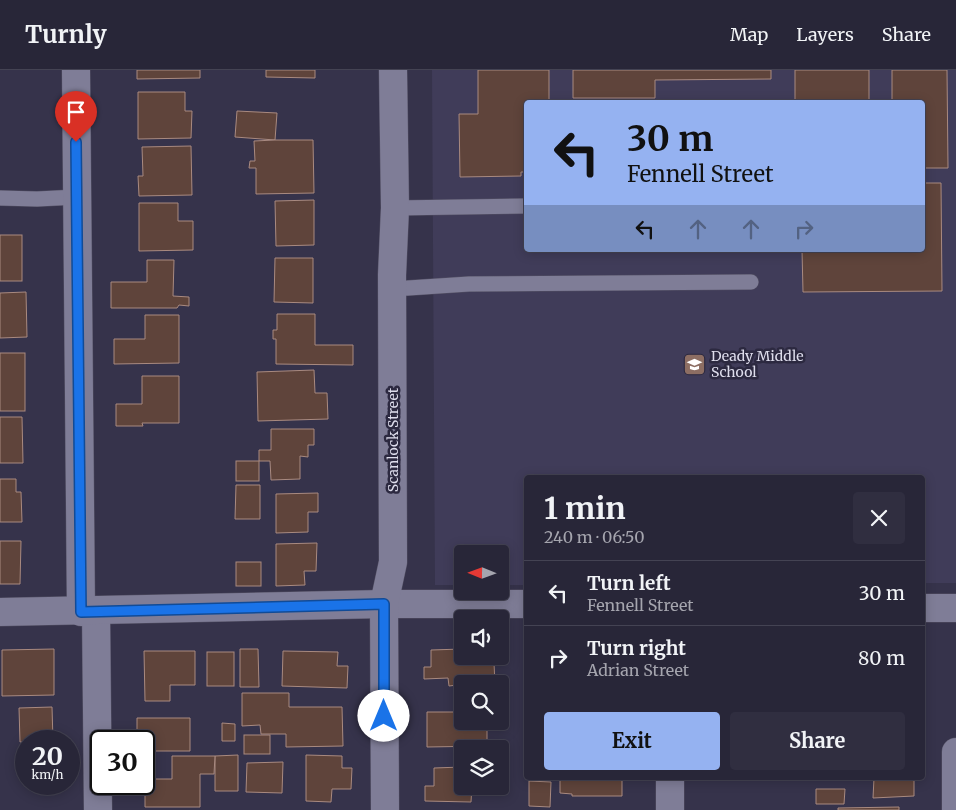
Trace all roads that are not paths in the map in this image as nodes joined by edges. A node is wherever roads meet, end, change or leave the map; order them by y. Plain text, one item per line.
1 (76, 70) edge
2 (393, 70) edge
3 (77, 197) junction
4 (0, 198) edge
5 (524, 206) edge
6 (395, 208) junction
7 (751, 282) dead end
8 (392, 289) junction
9 (384, 604) junction
10 (524, 604) edge
11 (925, 608) edge
12 (956, 608) edge
13 (88, 611) junction
14 (0, 612) edge
15 (956, 752) edge
16 (670, 780) edge
17 (98, 810) edge
18 (385, 810) edge
19 (670, 810) edge
20 (956, 810) edge

1 - 3 street
2 - 6 street, Scanlock Street
3 - 4 lane
3 - 13 street
5 - 6 lane
6 - 8 street, Scanlock Street
7 - 8 lane
8 - 9 street, Scanlock Street
9 - 10 street
9 - 13 street
9 - 18 street, Scanlock Street
11 - 12 street
13 - 14 street
13 - 17 street
15 - 20 street
16 - 19 street

